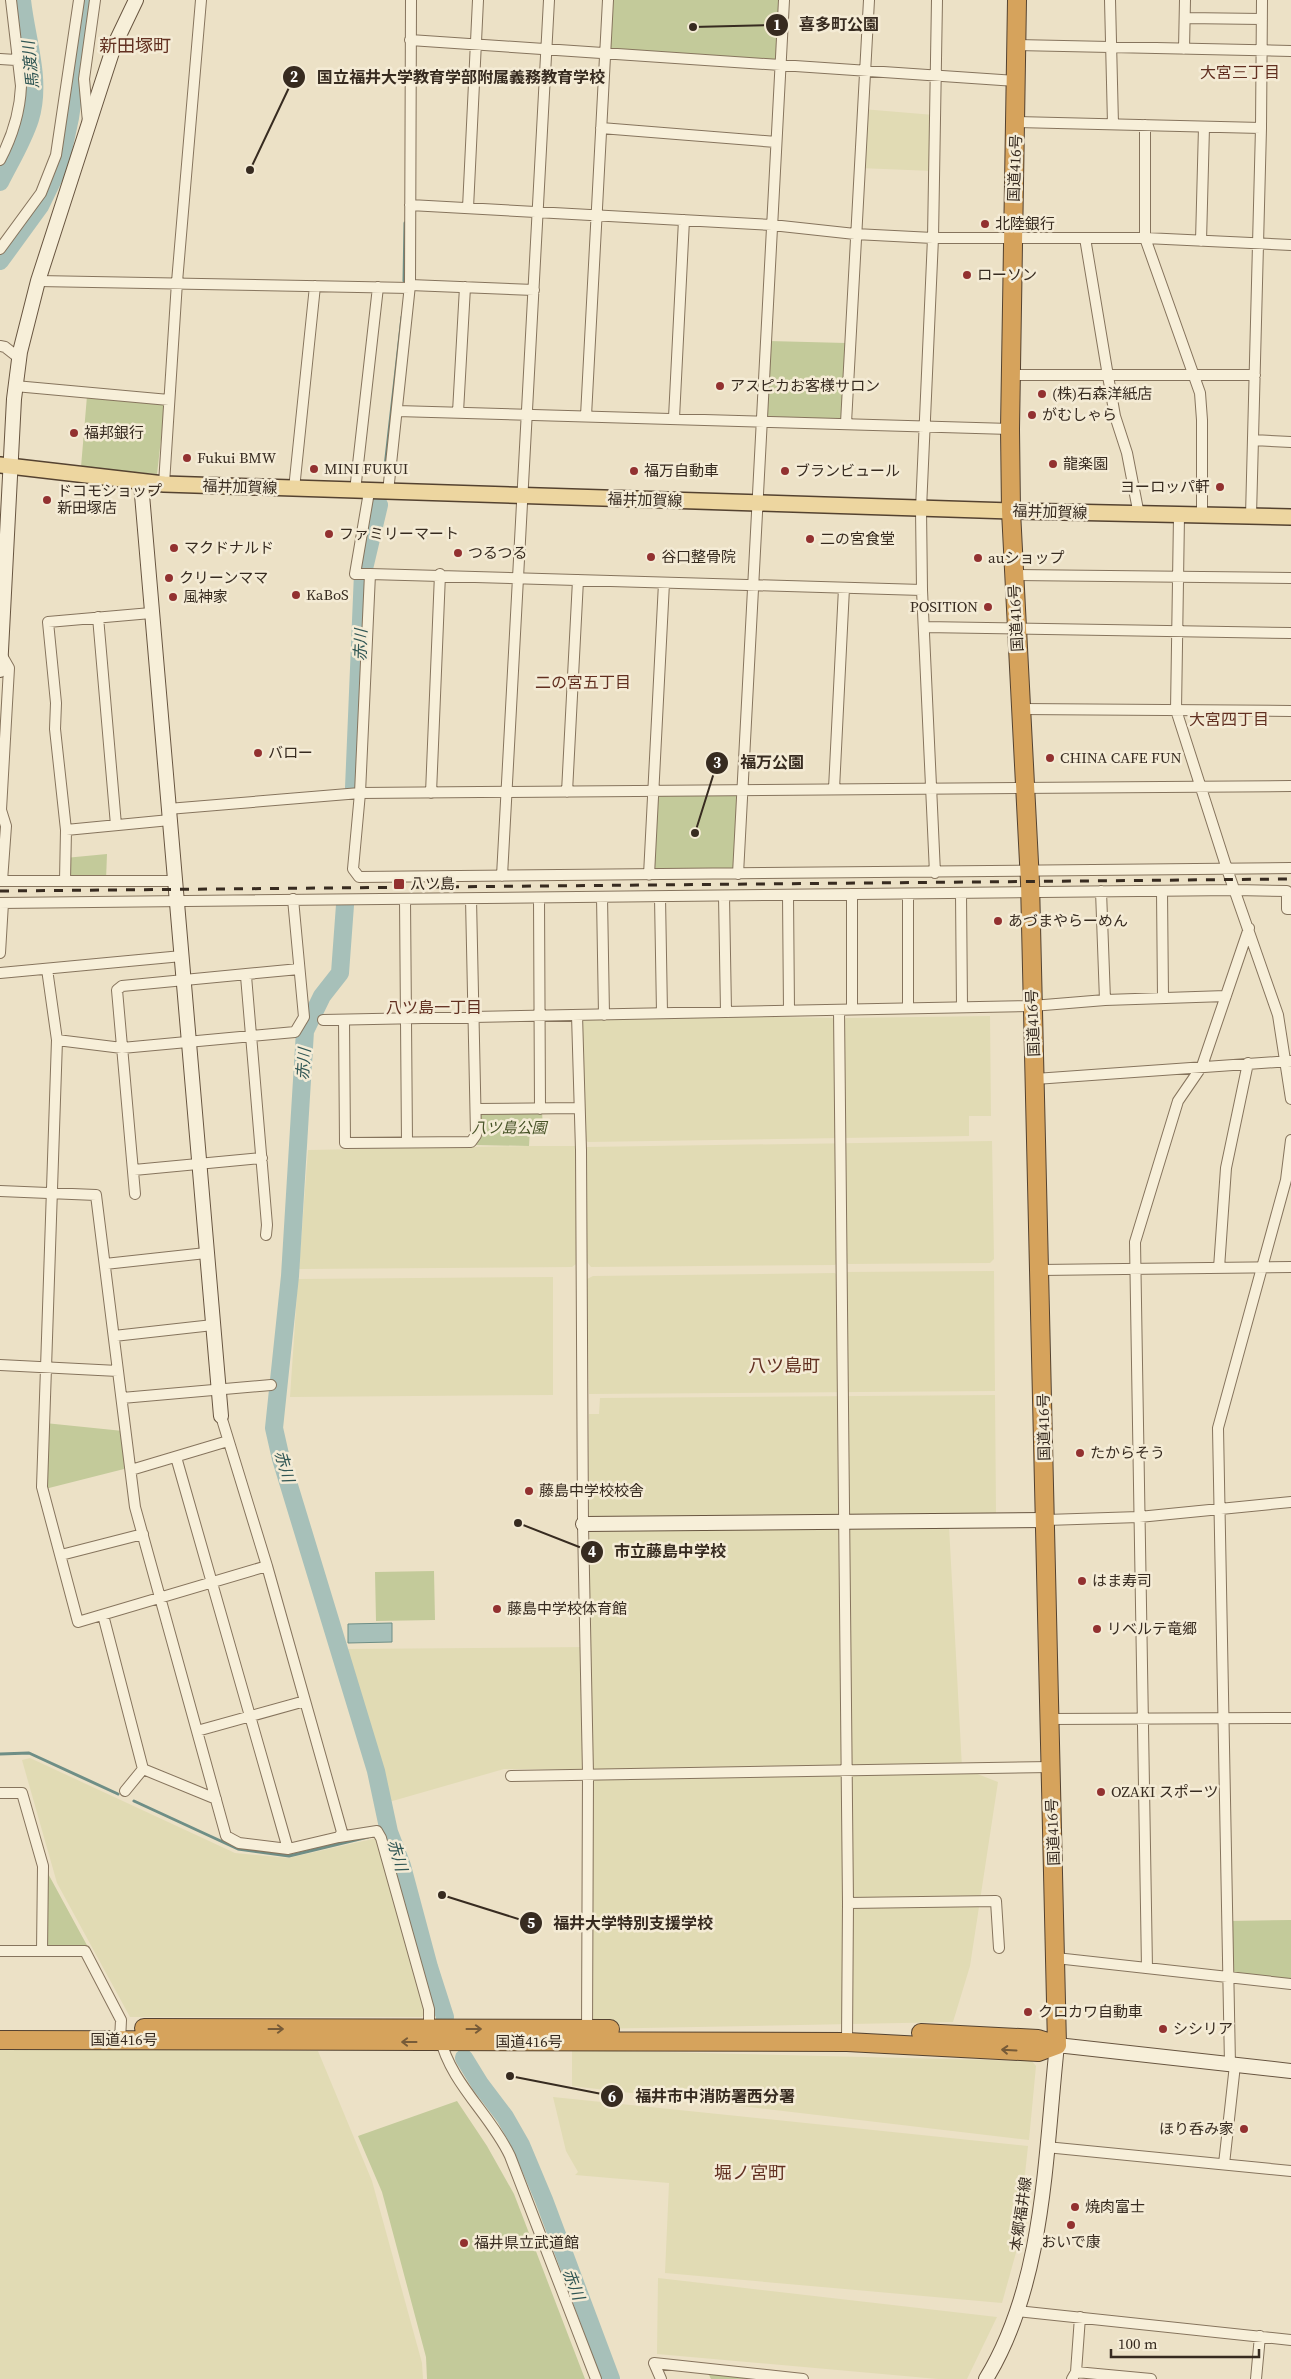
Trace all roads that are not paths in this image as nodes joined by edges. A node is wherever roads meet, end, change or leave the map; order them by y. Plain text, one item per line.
1 (11, 0) edge
2 (80, 0) edge
3 (94, 0) edge
4 (136, 0) edge
5 (201, 0) edge
6 (411, 0) edge
7 (478, 0) edge
8 (549, 0) edge
9 (608, 0) edge
10 (784, 0) edge
11 (869, 0) edge
12 (937, 0) edge
13 (1017, 0) edge
14 (1110, 0) edge
15 (1185, 0) edge
16 (1262, 0) edge
17 (1185, 18) junction
18 (1262, 19) junction
19 (410, 40) junction
20 (476, 44) junction
21 (1017, 45) junction
22 (546, 48) junction
23 (1110, 48) junction
24 (1184, 49) junction
25 (1260, 50) junction
26 (1291, 51) edge
27 (605, 52) junction
28 (0, 59) edge
29 (16, 60) junction
30 (780, 64) junction
31 (865, 70) junction
32 (935, 75) junction
33 (1016, 81) junction
34 (1017, 122) junction
35 (1113, 124) junction
36 (88, 125) junction
37 (1146, 125) junction
38 (1204, 126) junction
39 (601, 128) junction
40 (1261, 128) junction
41 (776, 142) junction
42 (4, 146) edge
43 (0, 160) edge
44 (410, 205) junction
45 (468, 208) junction
46 (538, 212) junction
47 (597, 216) junction
48 (684, 220) junction
49 (772, 225) junction
50 (855, 234) junction
51 (933, 238) junction
52 (1085, 238) junction
53 (1146, 238) junction
54 (1013, 240) junction
55 (1201, 241) junction
56 (1258, 243) junction
57 (1291, 245) edge
58 (0, 249) edge
59 (38, 281) junction
60 (177, 282) junction
61 (315, 286) junction
62 (410, 286) junction
63 (378, 287) junction
64 (465, 287) junction
65 (534, 290) junction
66 (0, 346) edge
67 (19, 358) junction
68 (1011, 375) junction
69 (1255, 375) junction
70 (1108, 376) junction
71 (1194, 376) junction
72 (15, 386) junction
73 (169, 400) junction
74 (397, 410) junction
75 (458, 412) junction
76 (527, 414) junction
77 (586, 416) junction
78 (674, 418) junction
79 (762, 421) junction
80 (846, 423) junction
81 (923, 425) junction
82 (1010, 429) junction
83 (1253, 440) junction
84 (1291, 442) edge
85 (6, 466) edge
86 (141, 483) junction
87 (164, 484) junction
88 (294, 489) junction
89 (362, 491) junction
90 (388, 492) junction
91 (523, 497) junction
92 (758, 504) junction
93 (920, 509) junction
94 (1011, 511) junction
95 (1139, 515) junction
96 (1179, 516) junction
97 (1202, 516) junction
98 (1251, 516) junction
99 (1291, 517) edge
100 (3, 566) edge
101 (370, 574) junction
102 (440, 574) junction
103 (1014, 575) junction
104 (1178, 577) junction
105 (519, 578) junction
106 (1291, 578) edge
107 (578, 580) junction
108 (664, 583) junction
109 (754, 586) junction
110 (844, 588) junction
111 (922, 590) junction
112 (152, 613) junction
113 (98, 617) junction
114 (924, 627) junction
115 (1017, 628) junction
116 (1177, 631) junction
117 (1291, 633) edge
118 (0, 654) edge
119 (0, 670) edge
120 (1021, 709) junction
121 (1176, 710) junction
122 (1291, 711) edge
123 (1291, 786) edge
124 (1201, 787) junction
125 (1025, 788) junction
126 (834, 789) junction
127 (932, 789) junction
128 (742, 790) junction
129 (652, 791) junction
130 (507, 792) junction
131 (567, 792) junction
132 (360, 793) junction
133 (431, 793) junction
134 (169, 814) junction
135 (116, 825) junction
136 (66, 830) junction
137 (1291, 868) edge
138 (1227, 869) junction
139 (1029, 870) junction
140 (936, 873) junction
141 (738, 874) junction
142 (649, 875) junction
143 (502, 876) junction
144 (65, 880) junction
145 (1, 881) edge
146 (175, 881) junction
147 (1235, 890) junction
148 (1101, 891) junction
149 (1162, 891) junction
150 (1030, 892) junction
151 (961, 893) junction
152 (852, 894) junction
153 (908, 894) junction
154 (788, 895) junction
155 (724, 896) junction
156 (602, 897) junction
157 (660, 897) junction
158 (539, 898) junction
159 (293, 899) junction
160 (471, 899) junction
161 (176, 900) junction
162 (405, 900) junction
163 (1, 903) edge
164 (1291, 909) edge
165 (1249, 928) junction
166 (0, 953) edge
167 (182, 956) junction
168 (47, 969) junction
169 (299, 970) junction
170 (0, 973) edge
171 (246, 976) junction
172 (184, 981) junction
173 (1226, 996) junction
174 (1163, 998) junction
175 (1105, 1000) junction
176 (1032, 1006) junction
177 (962, 1007) junction
178 (908, 1008) junction
179 (839, 1010) junction
180 (852, 1010) junction
181 (789, 1011) junction
182 (726, 1012) junction
183 (662, 1013) junction
184 (604, 1014) junction
185 (577, 1015) junction
186 (541, 1016) junction
187 (474, 1017) junction
188 (405, 1019) junction
189 (323, 1020) dead end
190 (344, 1020) junction
191 (250, 1037) junction
192 (57, 1040) junction
193 (188, 1042) junction
194 (122, 1048) junction
195 (1287, 1061) edge
196 (1248, 1064) junction
197 (1202, 1066) junction
198 (1035, 1079) junction
199 (1291, 1099) edge
200 (579, 1108) junction
201 (476, 1109) junction
202 (540, 1109) junction
203 (1291, 1140) edge
204 (407, 1142) junction
205 (262, 1158) junction
206 (199, 1164) junction
207 (134, 1170) junction
208 (1288, 1181) edge
209 (0, 1191) edge
210 (53, 1193) junction
211 (135, 1194) dead end
212 (266, 1235) dead end
213 (206, 1253) junction
214 (106, 1264) junction
215 (1291, 1267) edge
216 (1219, 1268) junction
217 (1263, 1268) junction
218 (1135, 1269) junction
219 (1040, 1270) junction
220 (213, 1325) junction
221 (114, 1336) junction
222 (0, 1365) edge
223 (47, 1367) junction
224 (118, 1371) junction
225 (271, 1385) dead end
226 (217, 1389) junction
227 (122, 1398) junction
228 (221, 1416) joint
229 (228, 1442) junction
230 (176, 1457) junction
231 (131, 1470) junction
232 (1291, 1502) edge
233 (1220, 1508) junction
234 (1139, 1517) junction
235 (1046, 1520) junction
236 (843, 1522) junction
237 (583, 1524) junction
238 (143, 1534) junction
239 (61, 1555) junction
240 (267, 1566) junction
241 (212, 1582) junction
242 (160, 1597) junction
243 (103, 1615) junction
244 (305, 1702) junction
245 (250, 1716) junction
246 (1144, 1718) junction
247 (1225, 1718) junction
248 (1291, 1718) edge
249 (1050, 1719) junction
250 (197, 1731) junction
251 (1051, 1767) junction
252 (143, 1769) junction
253 (846, 1769) junction
254 (588, 1774) junction
255 (511, 1776) dead end
256 (125, 1792) dead end
257 (0, 1793) edge
258 (216, 1799) junction
259 (339, 1837) junction
260 (288, 1849) junction
261 (848, 1903) junction
262 (999, 1948) dead end
263 (0, 1950) edge
264 (42, 1951) junction
265 (1056, 1958) junction
266 (1147, 1968) junction
267 (1228, 1977) junction
268 (1291, 1984) edge
269 (0, 2028) edge
270 (436, 2033) junction
271 (121, 2034) junction
272 (587, 2035) junction
273 (848, 2036) junction
274 (0, 2040) edge
275 (1057, 2046) junction
276 (1233, 2065) junction
277 (1291, 2072) edge
278 (1046, 2147) junction
279 (1224, 2164) junction
280 (1291, 2171) edge
281 (1017, 2311) junction
282 (1080, 2317) junction
283 (1260, 2336) junction
284 (1291, 2340) edge
285 (1074, 2375) edge
286 (596, 2379) edge
287 (661, 2379) edge
288 (804, 2379) edge
289 (986, 2379) edge
290 (1151, 2379) edge
291 (1256, 2379) edge

1 - 29 street
2 - 58 street
3 - 36 street
4 - 36 street
5 - 60 street
6 - 19 street
7 - 20 street
8 - 22 street
9 - 27 street
10 - 30 street
11 - 31 street
12 - 32 street
13 - 21 highway, 国道416号
14 - 23 street
15 - 17 street
16 - 18 street
17 - 18 street
17 - 24 street
18 - 25 street
19 - 20 street
19 - 44 street
20 - 22 street
20 - 45 street
21 - 23 street
21 - 33 highway, 国道416号
22 - 27 street
22 - 46 street
23 - 24 street
23 - 35 street
24 - 25 street
25 - 26 street
25 - 40 street
27 - 30 street
27 - 39 street
28 - 29 street
29 - 42 street
30 - 31 street
30 - 41 street
31 - 32 street
31 - 50 street
32 - 33 street
32 - 51 street
33 - 34 highway, 国道416号
34 - 35 street
34 - 54 highway, 国道416号
35 - 37 street
36 - 59 street
37 - 38 street
37 - 53 street
38 - 40 street
38 - 55 street
39 - 41 street
39 - 47 street
40 - 56 street
41 - 49 street
42 - 43 street
44 - 45 street
44 - 62 street
45 - 46 street
46 - 47 street
46 - 65 street
47 - 48 street
47 - 77 street
48 - 49 street
48 - 78 street
49 - 50 street
49 - 79 street
50 - 51 street
50 - 80 street
51 - 54 street
51 - 81 street
52 - 53 street
52 - 54 street
52 - 70 street
53 - 55 street
53 - 71 street
54 - 68 highway, 国道416号
55 - 56 street
56 - 57 street
56 - 69 street
59 - 60 street
59 - 67 street
60 - 61 street
60 - 73 street
61 - 63 street
61 - 88 street
62 - 63 street
62 - 64 street
62 - 74 street
63 - 89 street
64 - 65 street
64 - 75 street
65 - 76 street
66 - 67 street
67 - 72 street
68 - 70 street
68 - 82 highway, 国道416号
69 - 71 street
69 - 83 street
70 - 71 street
70 - 95 street
71 - 97 street
72 - 73 street
72 - 85 street
73 - 87 street
74 - 75 street
74 - 90 street
75 - 76 street
76 - 77 street
76 - 91 street
77 - 78 street
78 - 79 street
79 - 80 street
79 - 92 street
80 - 81 street
81 - 82 street
81 - 93 street
82 - 94 highway, 国道416号
83 - 84 street
83 - 98 street
85 - 86 main road, 福井加賀線
85 - 100 street
86 - 87 main road, 福井加賀線
86 - 112 street
87 - 88 main road, 福井加賀線
88 - 89 main road, 福井加賀線
89 - 90 main road, 福井加賀線
89 - 101 street
90 - 91 main road, 福井加賀線
91 - 92 main road, 福井加賀線
91 - 105 street
92 - 93 main road, 福井加賀線
92 - 109 street
93 - 94 main road, 福井加賀線
93 - 111 street
94 - 95 main road, 福井加賀線
94 - 103 highway, 国道416号
95 - 96 main road, 福井加賀線
96 - 97 main road, 福井加賀線
96 - 104 street
97 - 98 main road, 福井加賀線
98 - 99 main road, 福井加賀線
100 - 118 street
101 - 102 street
101 - 132 street
102 - 105 street
102 - 133 street
103 - 104 street
103 - 115 highway, 国道416号
104 - 106 street
104 - 116 street
105 - 107 street
105 - 130 street
107 - 108 street
107 - 131 street
108 - 109 street
108 - 129 street
109 - 110 street
109 - 128 street
110 - 111 street
110 - 126 street
111 - 114 street
112 - 113 street
112 - 134 street
113 - 135 street
113 - 136 street
114 - 115 street
114 - 127 street
115 - 116 street
115 - 120 highway, 国道416号
116 - 117 street
116 - 121 street
118 - 119 street
118 - 145 street
120 - 121 street
120 - 125 highway, 国道416号
121 - 122 street
121 - 124 street
123 - 124 street
124 - 125 street
124 - 138 street
125 - 127 street
125 - 139 highway, 国道416号
126 - 127 street
126 - 128 street
127 - 140 street
128 - 129 street
128 - 141 street
129 - 131 street
129 - 142 street
130 - 131 street
130 - 133 street
130 - 143 street
132 - 133 street
132 - 134 street
132 - 143 street
134 - 135 street
134 - 146 street
135 - 136 street
136 - 144 street
137 - 138 street
138 - 139 street
138 - 147 street
139 - 140 street
139 - 150 highway, 国道416号
140 - 141 street
141 - 142 street
142 - 143 street
144 - 145 street
144 - 146 street
146 - 161 street
147 - 149 street
147 - 164 street
147 - 165 street
148 - 149 street
148 - 150 street
148 - 175 street
149 - 174 street
150 - 151 street
150 - 176 highway, 国道416号
151 - 153 street
151 - 177 street
152 - 153 street
152 - 154 street
152 - 180 street
153 - 178 street
154 - 155 street
154 - 181 street
155 - 157 street
155 - 182 street
156 - 157 street
156 - 158 street
156 - 184 street
157 - 183 street
158 - 160 street
158 - 186 street
159 - 161 street
159 - 162 street
159 - 169 street
160 - 162 street
160 - 187 street
161 - 163 street
161 - 167 street
162 - 188 street
163 - 166 street
165 - 173 street
165 - 195 street
167 - 168 street
167 - 172 street
168 - 170 street
168 - 192 street
169 - 171 street
169 - 191 street
171 - 172 street
171 - 191 street
172 - 193 street
172 - 194 street
173 - 174 street
173 - 197 street
174 - 175 street
175 - 176 street
176 - 177 street
176 - 198 highway, 国道416号
177 - 178 street
178 - 180 street
179 - 180 street
179 - 181 street
179 - 236 street
181 - 182 street
182 - 183 street
183 - 184 street
184 - 185 street
185 - 186 street
185 - 200 street
186 - 187 street
186 - 202 street
187 - 188 street
187 - 201 street
188 - 190 street
188 - 204 street
189 - 190 street
190 - 204 street
191 - 193 street
191 - 205 street
192 - 194 street
192 - 210 street
193 - 194 street
193 - 206 street
194 - 207 street
195 - 196 street
195 - 199 street
196 - 197 street
196 - 216 street
197 - 198 street
197 - 218 street
198 - 219 highway, 国道416号
200 - 202 street
200 - 237 street
201 - 202 street
201 - 204 street
203 - 208 street
205 - 206 street
205 - 212 street
206 - 207 street
206 - 213 street
207 - 211 street
208 - 217 street
209 - 210 street
210 - 214 street
210 - 223 street
213 - 214 street
213 - 220 street
214 - 221 street
215 - 217 street
216 - 217 street
216 - 218 street
217 - 233 street
218 - 219 street
218 - 234 street
219 - 235 highway, 国道416号
220 - 221 street
220 - 226 street
221 - 224 street
222 - 223 street
223 - 224 street
223 - 239 street
224 - 227 street
225 - 226 street
226 - 227 street
226 - 228 street
227 - 231 street
228 - 229 street
229 - 230 street
229 - 240 street
230 - 231 street
230 - 241 street
231 - 238 street
232 - 233 street
233 - 234 street
233 - 247 street
234 - 235 street
234 - 246 street
235 - 236 street
235 - 249 highway, 国道416号
236 - 237 street
236 - 253 street
237 - 254 street
238 - 239 street
238 - 242 street
239 - 243 street
240 - 241 street
240 - 244 street
241 - 242 street
241 - 245 street
242 - 243 street
242 - 250 street
243 - 252 street
244 - 245 street
244 - 259 street
245 - 250 street
245 - 260 street
246 - 247 street
246 - 249 street
246 - 266 street
247 - 248 street
247 - 267 street
249 - 251 highway, 国道416号
250 - 258 street
251 - 253 street
251 - 265 highway, 国道416号
252 - 256 street
252 - 258 street
253 - 254 street
253 - 261 street
254 - 255 street
254 - 272 street
257 - 264 street
258 - 260 street
259 - 260 street
259 - 270 street
261 - 262 street
261 - 273 street
263 - 264 street
264 - 271 street
265 - 266 street
265 - 275 highway, 国道416号
266 - 267 street
267 - 268 street
267 - 276 street
269 - 271 highway, 国道416号
270 - 271 highway, 国道416号
270 - 272 highway, 国道416号
270 - 286 street
271 - 274 highway, 国道416号
272 - 273 highway, 国道416号
273 - 275 highway, 国道416号
275 - 276 street
275 - 278 street, 本郷福井線
276 - 277 street
276 - 279 street
278 - 279 street
278 - 281 street, 本郷福井線
279 - 280 street
281 - 282 street
281 - 289 street, 本郷福井線
282 - 283 street
282 - 285 street
283 - 284 street
283 - 291 street
285 - 290 street
287 - 288 street

